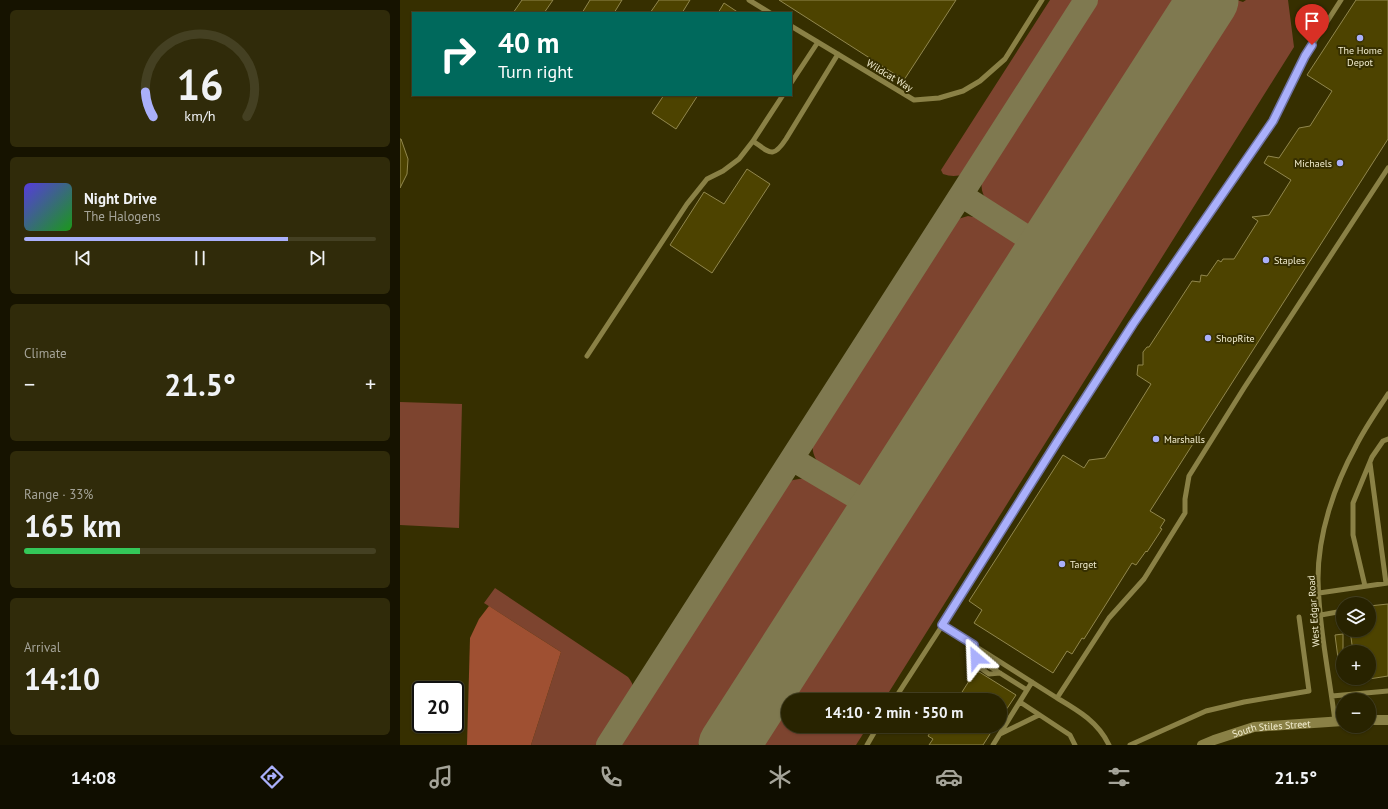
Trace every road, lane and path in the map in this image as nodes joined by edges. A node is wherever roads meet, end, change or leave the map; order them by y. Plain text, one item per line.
1 (749, 0) edge
2 (1042, 0) edge
3 (1341, 0) edge
4 (768, 12) edge
5 (792, 27) edge
6 (818, 42) junction
7 (838, 54) junction
8 (792, 81) edge
9 (782, 96) edge
10 (753, 141) junction
11 (1388, 168) edge
12 (587, 356) dead end
13 (1388, 394) edge
14 (1382, 403) junction
15 (1388, 406) edge
16 (1388, 439) edge
17 (1370, 462) junction
18 (1387, 583) edge
19 (1365, 586) junction
20 (1319, 593) junction
21 (1336, 612) edge
22 (1321, 614) junction
23 (1299, 617) dead end
24 (942, 625) junction
25 (974, 645) junction
26 (1032, 682) junction
27 (1027, 690) junction
28 (1388, 691) edge
29 (898, 693) edge
30 (1332, 696) junction
31 (1057, 698) junction
32 (1020, 702) junction
33 (1336, 710) edge
34 (1039, 715) junction
35 (1376, 720) edge
36 (1388, 720) edge
37 (1336, 721) edge
38 (874, 733) edge
39 (999, 735) junction
40 (867, 745) edge
41 (993, 745) edge
42 (1075, 745) edge
43 (1109, 745) edge
44 (1130, 745) edge
45 (1202, 745) edge

1 - 4 lane
2 - 7 lane, Wildcat Way
3 - 24 lane
5 - 6 lane, Wildcat Way
6 - 7 lane, Wildcat Way
6 - 8 lane
7 - 10 lane
9 - 10 lane
10 - 12 lane
11 - 31 lane
13 - 14 lane, West Edgar Road
14 - 15 lane
14 - 20 lane, West Edgar Road
16 - 17 lane
17 - 18 lane
17 - 19 lane
18 - 19 lane
19 - 20 lane
20 - 22 lane, West Edgar Road
21 - 22 lane
22 - 30 lane, West Edgar Road
23 - 44 lane
24 - 25 lane
24 - 29 lane
25 - 26 lane
25 - 27 lane
26 - 27 lane
26 - 31 lane
27 - 32 lane
28 - 30 lane
30 - 33 lane, West Edgar Road
31 - 43 lane
32 - 34 lane
32 - 39 lane
34 - 39 lane
34 - 42 lane
35 - 36 street
37 - 45 street, South Stiles Street
38 - 40 lane
39 - 41 lane

